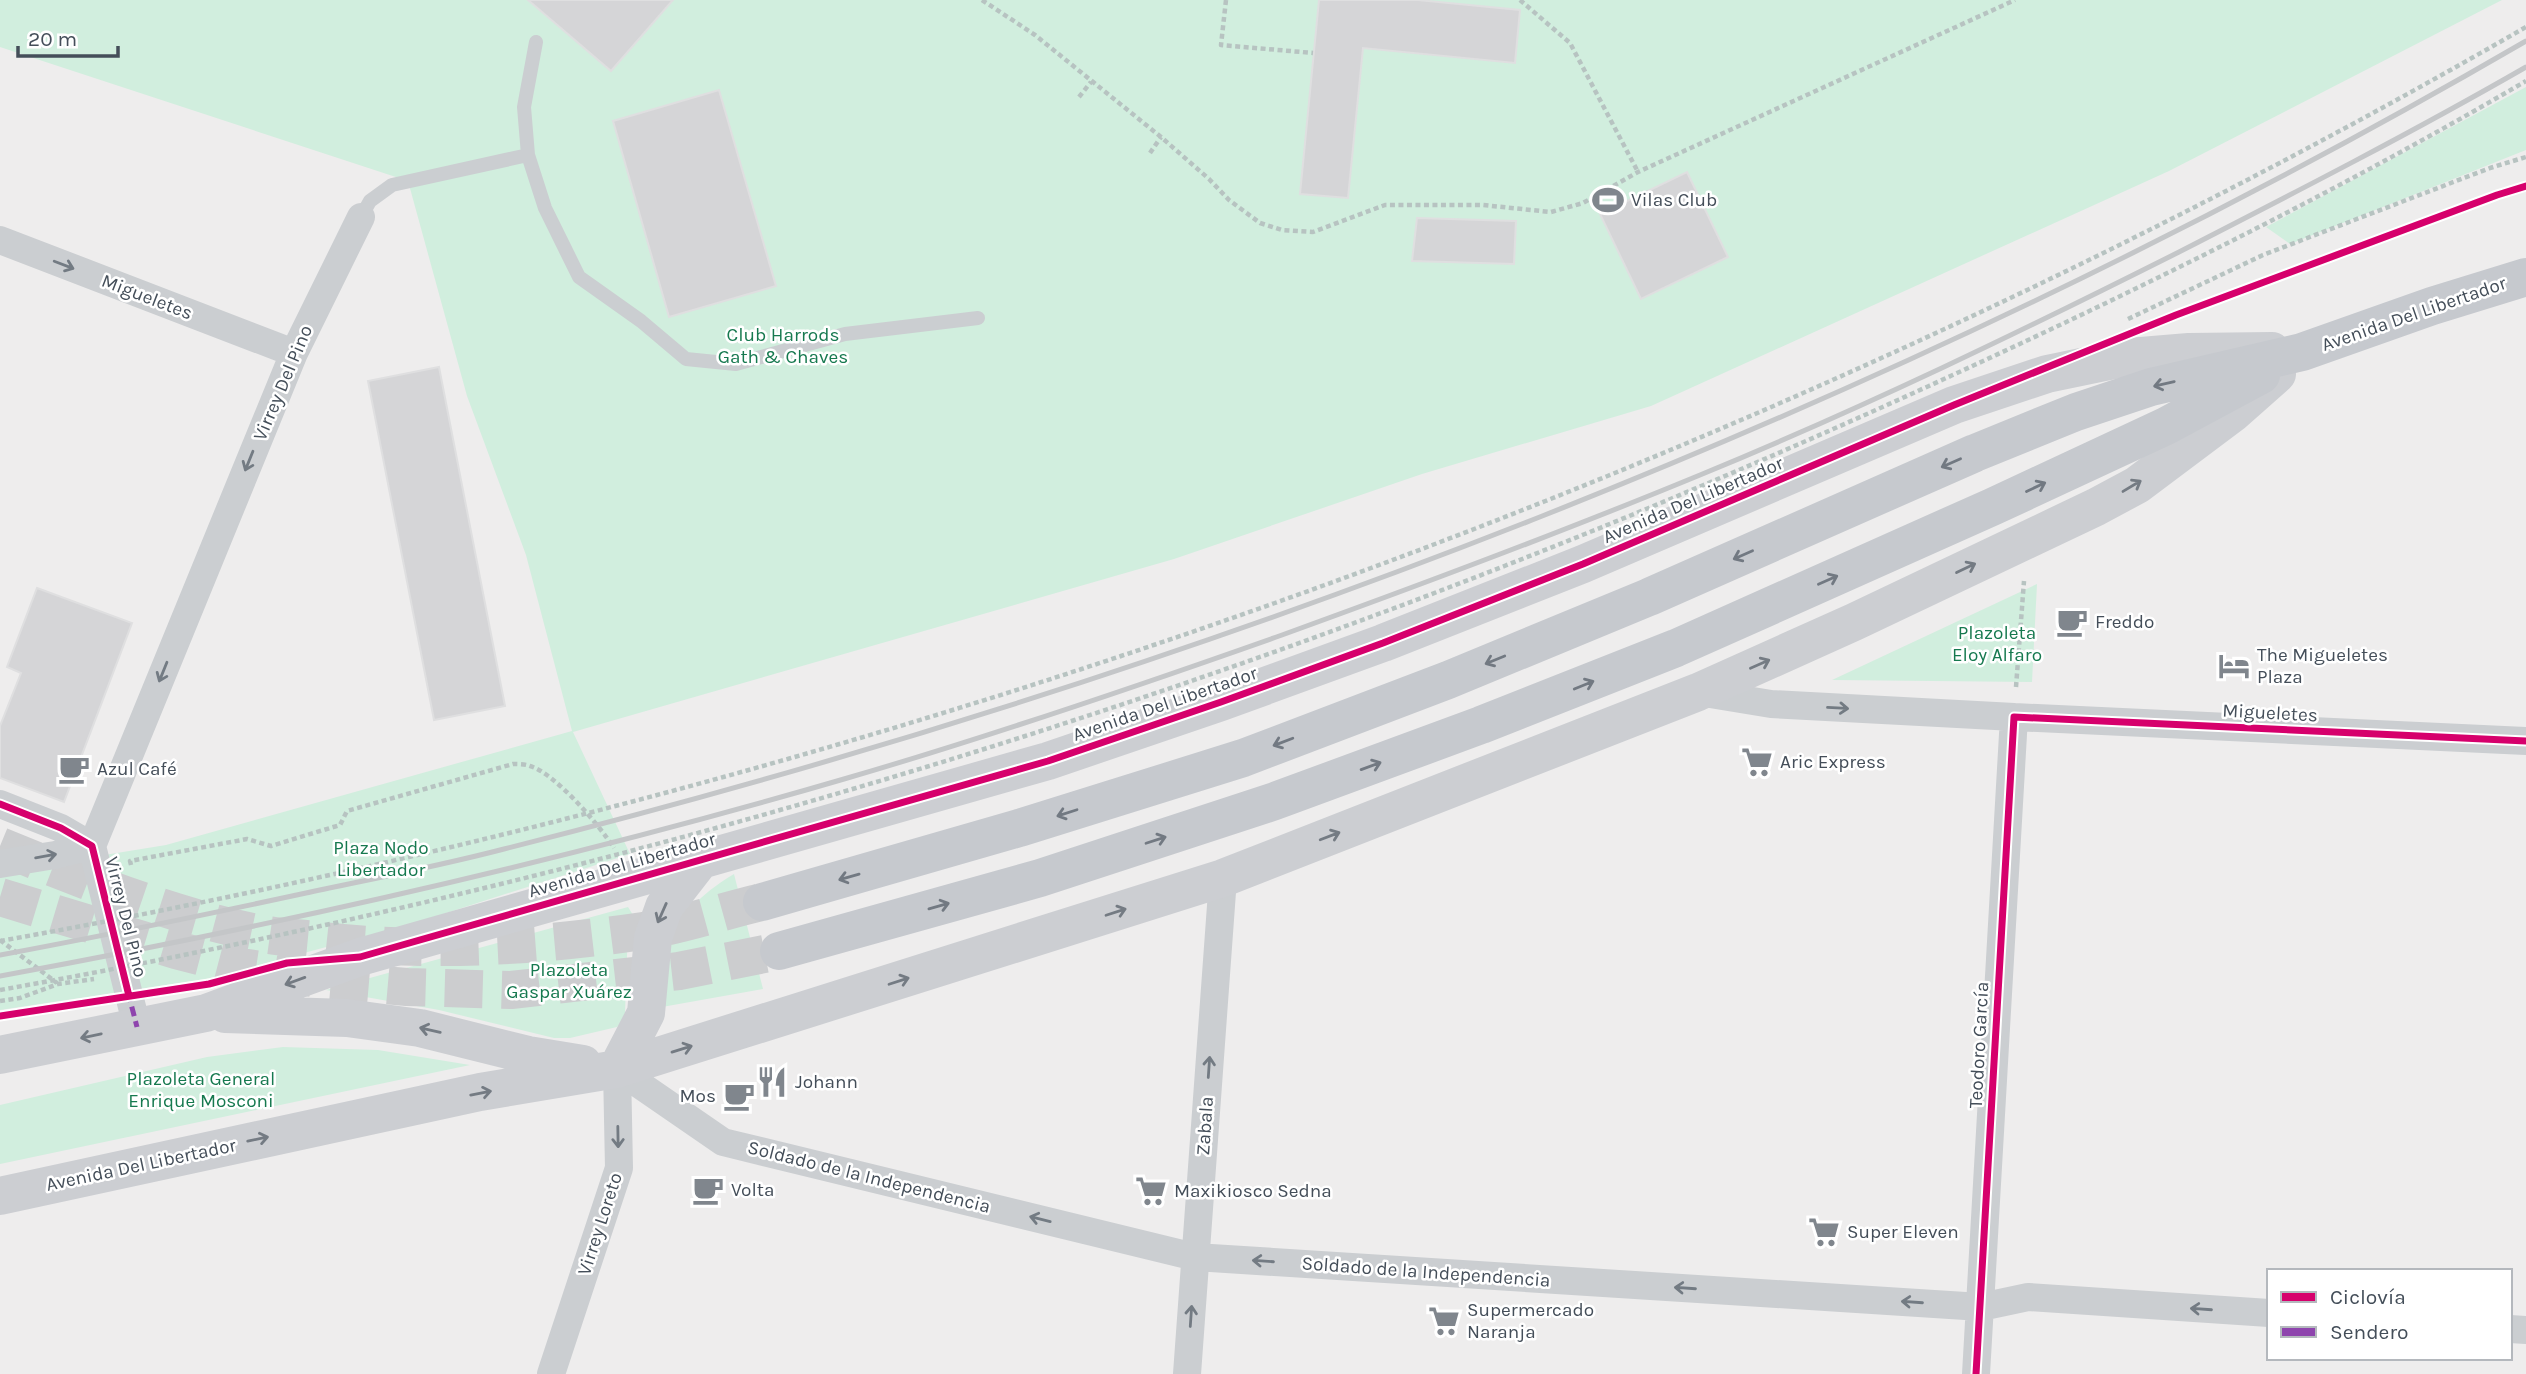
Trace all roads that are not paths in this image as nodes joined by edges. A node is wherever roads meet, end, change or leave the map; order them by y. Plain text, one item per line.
1 (536, 42) dead end
2 (528, 155) junction
3 (360, 217) joint
4 (0, 240) edge
5 (2526, 277) edge
6 (978, 318) dead end
7 (2302, 352) junction
8 (294, 353) junction
9 (1698, 692) junction
10 (2014, 717) junction
11 (2526, 741) edge
12 (0, 804) edge
13 (92, 846) junction
14 (702, 858) junction
15 (0, 863) edge
16 (1223, 878) junction
17 (762, 902) tunnel mouth
18 (779, 951) tunnel mouth
19 (206, 1013) junction
20 (137, 1027) junction
21 (0, 1055) edge
22 (617, 1069) junction
23 (0, 1196) edge
24 (1195, 1257) junction
25 (1981, 1307) junction
26 (2267, 1313) edge
27 (551, 1374) edge
28 (1187, 1374) edge
29 (1976, 1374) edge

1 - 2 lane
2 - 3 lane
2 - 6 lane
3 - 8 street, Virrey Del Pino
4 -> 8 street, Migueletes
5 - 7 main road, Avenida Del Libertador
9 -> 7 main road, Avenida Del Libertador
7 - 14 main road, Avenida Del Libertador
7 -> 17 main road, Avenida Del Libertador
18 -> 7 main road, Avenida Del Libertador
8 -> 13 street, Virrey Del Pino
9 -> 10 street, Migueletes
16 -> 9 main road, Avenida Del Libertador
10 - 11 street, Migueletes
10 - 25 street, Teodoro García
12 - 13 street
15 -> 13 street
13 - 20 street, Virrey Del Pino
14 -> 19 main road, Avenida Del Libertador
14 -> 22 main road
22 -> 16 main road, Avenida Del Libertador
24 -> 16 street, Zabala
19 - 20 main road, Avenida Del Libertador
22 -> 19 main road
20 -> 21 main road, Avenida Del Libertador
23 -> 22 main road, Avenida Del Libertador
24 -> 22 street, Soldado de la Independencia
22 -> 27 street, Virrey Loreto
25 -> 24 street, Soldado de la Independencia
28 -> 24 street, Zabala
26 -> 25 street, Soldado de la Independencia
25 - 29 street, Teodoro García

